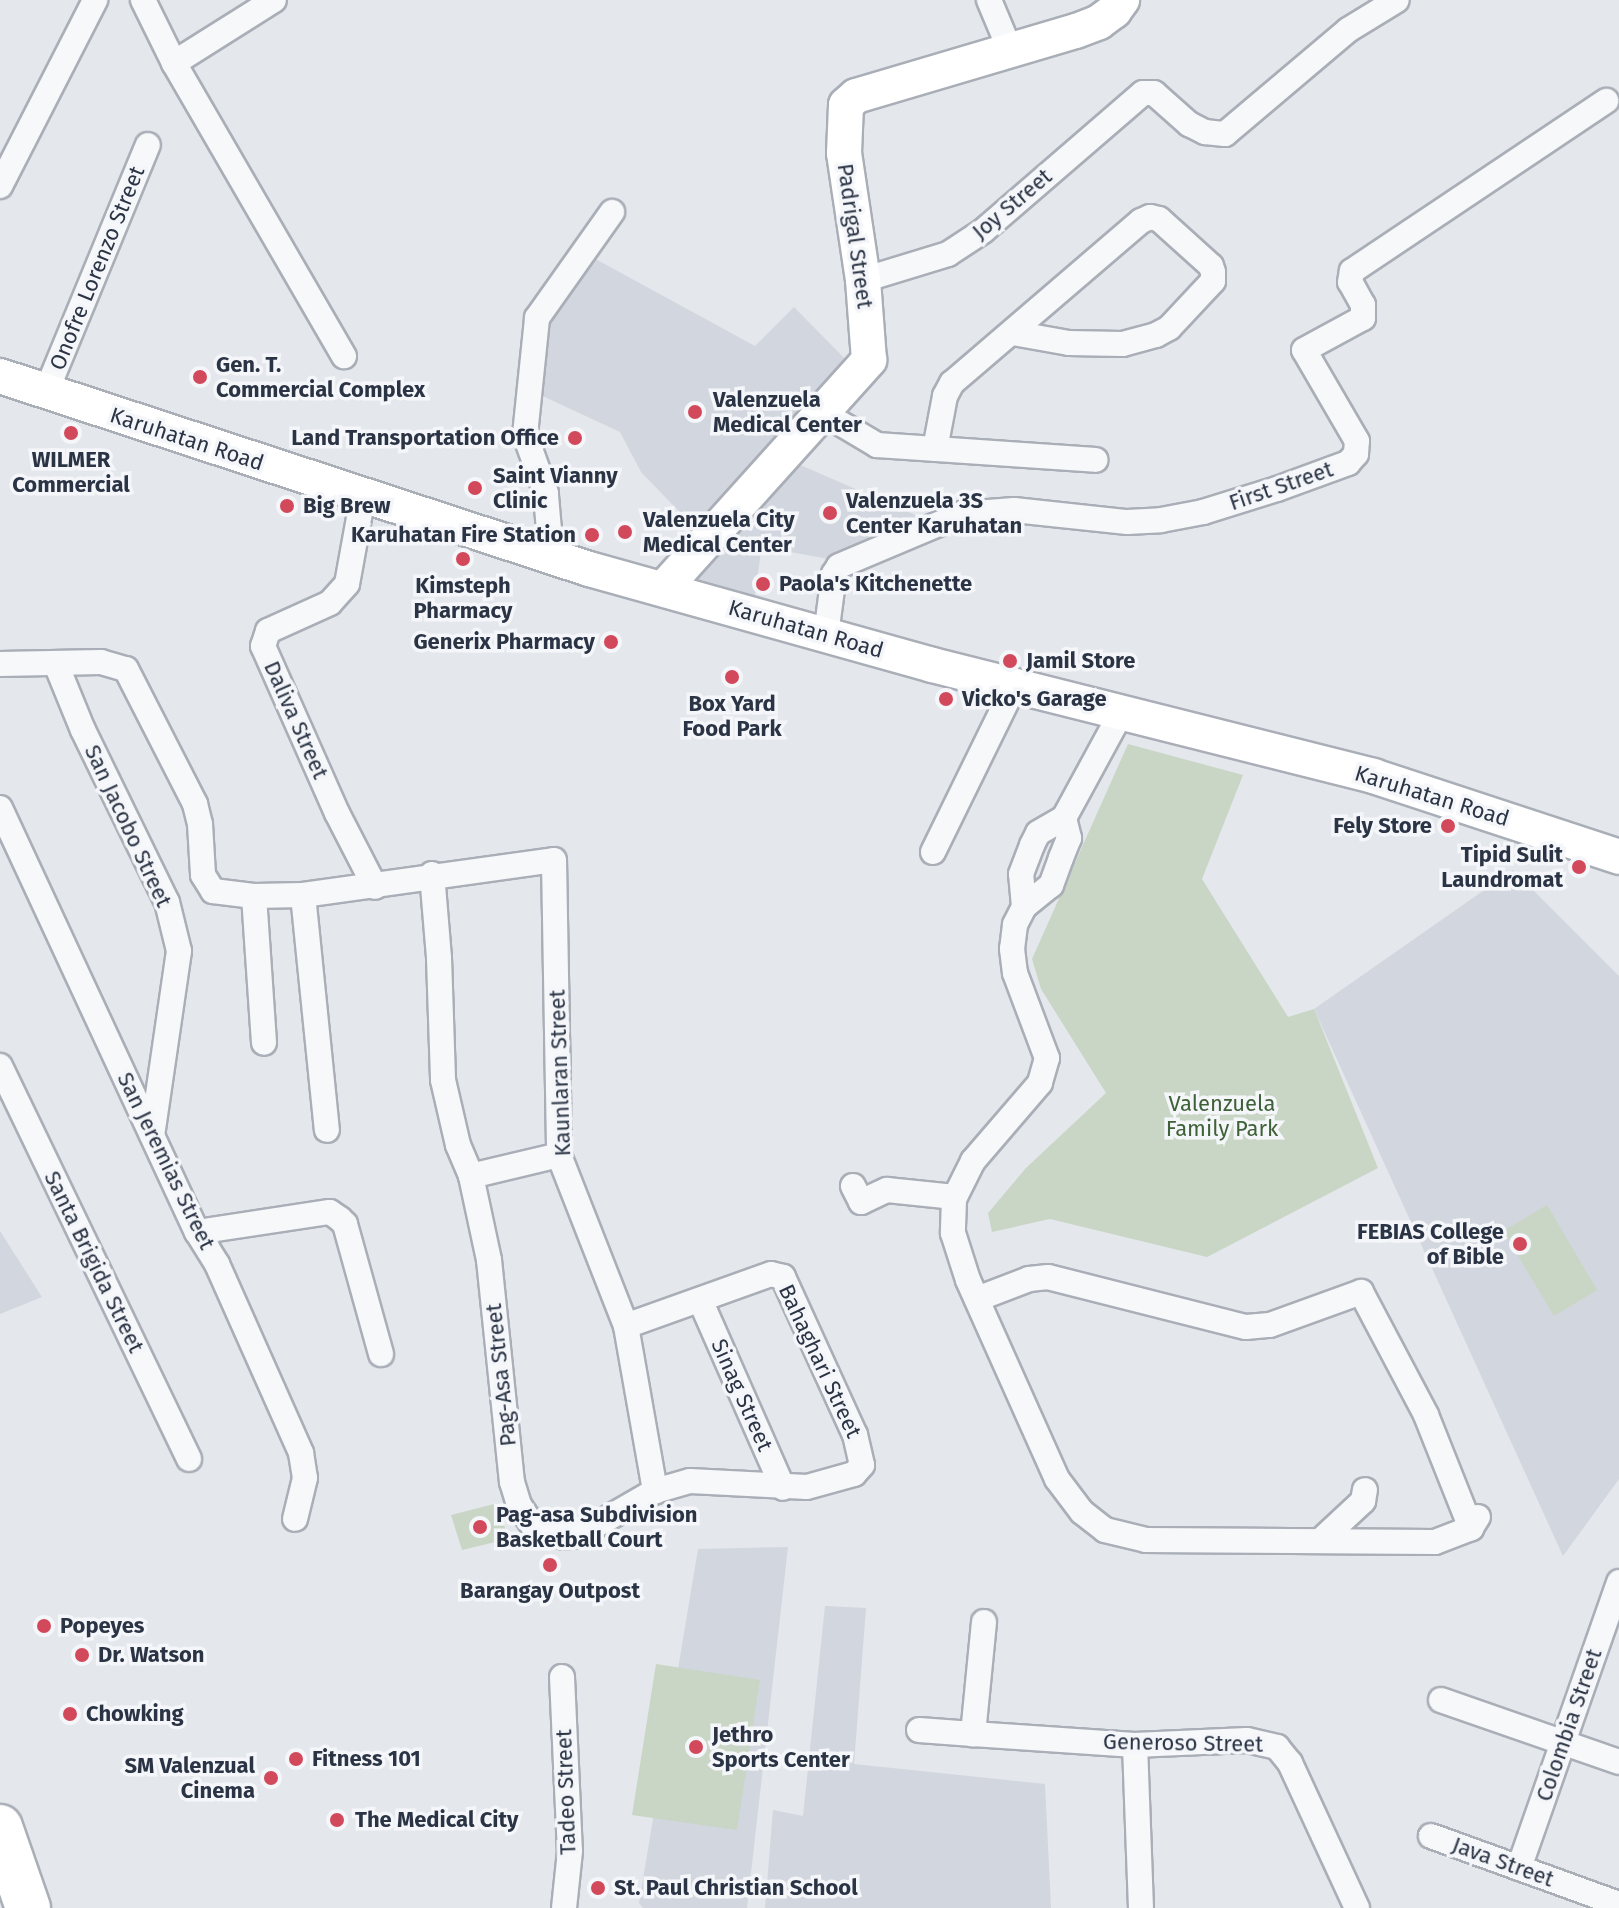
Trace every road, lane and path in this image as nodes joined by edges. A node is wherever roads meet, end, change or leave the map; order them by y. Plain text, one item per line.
1 (95, 0) edge
2 (143, 0) edge
3 (274, 0) edge
4 (989, 0) edge
5 (1122, 0) edge
6 (1397, 0) edge
7 (1010, 50) junction
8 (174, 63) junction
9 (1606, 101) dead end
10 (148, 145) dead end
11 (0, 186) edge
12 (612, 212) dead end
13 (863, 280) junction
14 (1013, 333) junction
15 (344, 356) dead end
16 (0, 376) edge
17 (46, 392) junction
18 (823, 413) junction
19 (935, 449) junction
20 (1095, 460) dead end
21 (363, 496) junction
22 (543, 554) junction
23 (664, 588) junction
24 (826, 635) junction
25 (0, 664) edge
26 (56, 664) junction
27 (1014, 687) junction
28 (1121, 713) junction
29 (0, 808) edge
30 (933, 852) dead end
31 (1619, 857) edge
32 (432, 874) junction
33 (375, 887) junction
34 (303, 895) junction
35 (254, 896) junction
36 (264, 1043) dead end
37 (0, 1066) edge
38 (327, 1130) dead end
39 (152, 1135) junction
40 (559, 1155) junction
41 (471, 1176) junction
42 (853, 1186) dead end
43 (955, 1197) junction
44 (197, 1232) junction
45 (977, 1299) junction
46 (701, 1302) junction
47 (626, 1326) junction
48 (381, 1354) dead end
49 (189, 1459) dead end
50 (862, 1465) joint
51 (783, 1488) junction
52 (1365, 1490) dead end
53 (655, 1491) junction
54 (295, 1519) dead end
55 (1320, 1541) junction
56 (1619, 1582) edge
57 (984, 1622) dead end
58 (562, 1677) dead end
59 (1441, 1700) dead end
60 (919, 1730) dead end
61 (973, 1734) junction
62 (1563, 1743) junction
63 (1135, 1745) junction
64 (1619, 1762) edge
65 (0, 1827) edge
66 (1431, 1836) dead end
67 (1519, 1868) junction
68 (1619, 1904) edge
69 (28, 1908) edge
70 (564, 1908) edge
71 (1141, 1908) edge
72 (1357, 1908) edge

1 - 11 street
2 - 8 street
3 - 8 street
4 - 7 street
5 - 7 main road, Padrigal Street
6 - 13 street, Joy Street
7 - 13 main road, Padrigal Street
8 - 15 street
9 - 24 street, First Street
10 - 17 street, Onofre Lorenzo Street
12 - 22 street
13 - 18 main road, Padrigal Street
14 - 14 street
14 - 19 street
16 - 17 main road, Karuhatan Road
17 - 21 main road, Karuhatan Road
18 - 19 street
18 - 23 main road, Padrigal Street
19 - 20 street
21 - 22 main road, Karuhatan Road
21 - 33 street, Daliva Street
22 - 23 main road, Karuhatan Road
23 - 24 main road, Karuhatan Road
24 - 27 main road, Karuhatan Road
25 - 26 street
26 - 35 street, Kaunlaran Street
26 - 39 street, San Jacobo Street
27 - 28 main road, Karuhatan Road
27 - 30 street
28 - 31 main road, Karuhatan Road
28 - 43 street
29 - 39 street, San Jeremias Street
32 - 33 street, Kaunlaran Street
32 - 40 street, Kaunlaran Street
32 - 41 street, Pag-Asa Street
33 - 34 street, Kaunlaran Street
34 - 35 street, Kaunlaran Street
34 - 38 street
35 - 36 street
37 - 49 street, Santa Brigida Street
39 - 44 street, San Jeremias Street
40 - 41 street
40 - 47 street, Kaunlaran Street
41 - 53 street, Pag-Asa Street
42 - 43 street
43 - 45 street
44 - 48 street
44 - 54 street, San Jeremias Street
45 - 55 street
45 - 55 street
46 - 47 street, Bahaghari Street
46 - 50 street, Bahaghari Street
46 - 51 street, Sinag Street
47 - 53 street, Kaunlaran Street
50 - 51 street, Pag-Asa Street
51 - 53 street, Pag-Asa Street
52 - 55 street
56 - 62 street, Colombia Street
57 - 61 street
58 - 70 street, Tadeo Street
59 - 62 street
60 - 61 street, Generoso Street
61 - 63 street, Generoso Street
62 - 64 street
62 - 67 street, Colombia Street
63 - 71 street
63 - 72 street, Generoso Street
65 - 69 highway
66 - 67 street, Java Street
67 - 68 street, Java Street

